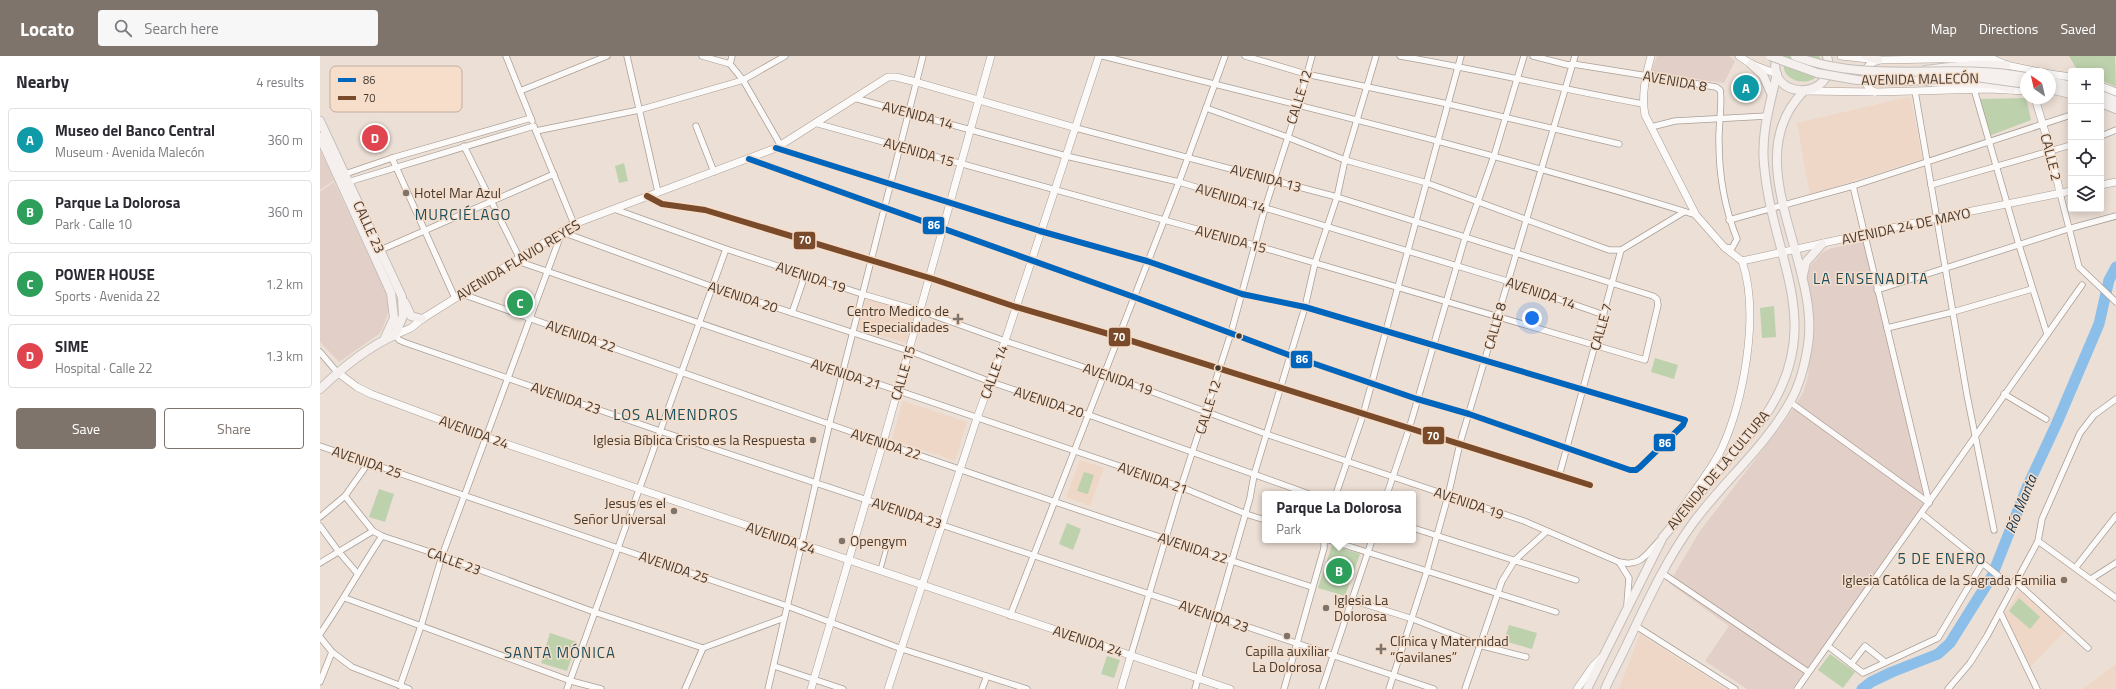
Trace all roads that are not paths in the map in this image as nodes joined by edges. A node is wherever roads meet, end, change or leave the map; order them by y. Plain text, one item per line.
1 (506, 56) edge
2 (607, 56) edge
3 (627, 56) edge
4 (702, 56) edge
5 (732, 56) edge
6 (785, 56) edge
7 (923, 56) edge
8 (991, 56) edge
9 (1099, 56) edge
10 (1103, 56) edge
11 (1225, 56) edge
12 (1244, 56) edge
13 (1312, 56) edge
14 (1376, 56) edge
15 (1400, 56) edge
16 (1461, 56) edge
17 (1524, 56) edge
18 (1533, 56) edge
19 (1575, 56) edge
20 (1651, 56) edge
21 (1739, 56) edge
22 (1770, 56) edge
23 (1776, 56) edge
24 (1795, 56) edge
25 (1827, 56) edge
26 (1841, 56) edge
27 (1866, 56) edge
28 (1929, 56) edge
29 (1910, 59) junction
30 (1878, 60) junction
31 (730, 64) junction
32 (1573, 64) junction
33 (1751, 64) junction
34 (2006, 65) junction
35 (1458, 66) junction
36 (2021, 68) edge
37 (1919, 71) junction
38 (1306, 74) junction
39 (1777, 74) junction
40 (2056, 75) edge
41 (1646, 76) junction
42 (2020, 76) edge
43 (2068, 77) edge
44 (1516, 79) junction
45 (743, 80) junction
46 (1925, 80) junction
47 (916, 82) junction
48 (2020, 83) edge
49 (2056, 83) edge
50 (1216, 84) junction
51 (2068, 85) edge
52 (1366, 86) junction
53 (2104, 87) edge
54 (1974, 89) junction
55 (2011, 89) junction
56 (1565, 90) junction
57 (2020, 90) edge
58 (2056, 90) edge
59 (520, 91) junction
60 (1804, 91) junction
61 (1915, 91) junction
62 (1875, 92) junction
63 (2116, 92) edge
64 (2068, 93) edge
65 (1772, 96) junction
66 (2104, 96) edge
67 (854, 98) junction
68 (979, 101) junction
69 (2116, 101) edge
70 (1448, 104) junction
71 (1643, 104) junction
72 (2037, 104) edge
73 (2104, 104) edge
74 (1298, 106) junction
75 (1206, 108) junction
76 (2116, 109) edge
77 (639, 110) junction
78 (908, 112) junction
79 (2068, 115) edge
80 (1767, 116) junction
81 (531, 118) junction
82 (1358, 119) junction
83 (1505, 119) junction
84 (1719, 119) junction
85 (320, 121) edge
86 (815, 123) junction
87 (2042, 123) junction
88 (696, 126) dead end
89 (1651, 126) junction
90 (1076, 128) junction
91 (535, 129) junction
92 (970, 129) junction
93 (1554, 130) junction
94 (2116, 130) edge
95 (2104, 135) edge
96 (320, 137) edge
97 (1287, 137) junction
98 (1988, 140) junction
99 (1437, 142) junction
100 (1619, 144) dead end
101 (464, 146) junction
102 (898, 146) junction
103 (2068, 146) edge
104 (778, 147) junction
105 (2051, 152) junction
106 (1066, 156) junction
107 (1494, 156) junction
108 (1188, 157) junction
109 (392, 158) junction
110 (749, 159) junction
111 (1345, 160) junction
112 (1927, 162) junction
113 (960, 164) junction
114 (1995, 166) junction
115 (395, 167) junction
116 (1541, 170) junction
117 (714, 172) junction
118 (554, 174) junction
119 (346, 178) junction
120 (1275, 180) junction
121 (1179, 182) junction
122 (2116, 182) edge
123 (889, 183) junction
124 (1426, 183) junction
125 (2104, 184) edge
126 (1931, 185) junction
127 (1853, 186) junction
128 (1055, 191) junction
129 (658, 192) junction
130 (2068, 192) edge
131 (2060, 193) junction
132 (647, 196) junction
133 (1337, 197) junction
134 (491, 202) junction
135 (951, 202) junction
136 (1478, 202) junction
137 (1784, 204) junction
138 (2007, 204) junction
139 (884, 206) junction
140 (1265, 208) junction
141 (1770, 208) junction
142 (614, 209) junction
143 (1684, 212) junction
144 (1696, 215) junction
145 (2116, 216) edge
146 (1526, 218) junction
147 (1937, 218) junction
148 (1729, 220) junction
149 (1163, 221) junction
150 (1416, 223) junction
151 (574, 224) junction
152 (1327, 227) junction
153 (942, 228) junction
154 (2068, 229) junction
155 (425, 231) junction
156 (1040, 231) junction
157 (562, 232) junction
158 (1866, 234) junction
159 (1465, 238) junction
160 (1822, 244) junction
161 (1254, 245) junction
162 (2019, 245) junction
163 (1724, 247) junction
164 (385, 248) dead end
165 (726, 249) junction
166 (1621, 250) junction
167 (1795, 250) junction
168 (1407, 252) junction
169 (1516, 252) junction
170 (1783, 252) junction
171 (518, 260) junction
172 (1031, 260) junction
173 (871, 261) junction
174 (1147, 261) junction
175 (1742, 261) junction
176 (1315, 263) junction
177 (1457, 266) junction
178 (1945, 268) junction
179 (547, 270) junction
180 (805, 275) junction
181 (929, 277) junction
182 (1802, 278) junction
183 (1508, 281) junction
184 (1613, 283) junction
185 (2082, 286) dead end
186 (713, 287) junction
187 (1398, 289) junction
188 (2032, 289) junction
189 (1877, 290) junction
190 (462, 294) junction
191 (862, 294) junction
192 (1242, 294) junction
193 (402, 297) junction
194 (1134, 297) junction
195 (455, 298) junction
196 (2115, 301) edge
197 (1446, 302) junction
198 (1016, 307) junction
199 (1305, 307) junction
200 (920, 311) junction
201 (1953, 312) junction
202 (792, 313) junction
203 (1604, 315) junction
204 (1498, 316) junction
205 (529, 318) junction
206 (422, 319) junction
207 (392, 323) junction
208 (699, 324) junction
209 (1887, 328) junction
210 (1385, 331) junction
211 (852, 333) junction
212 (1231, 333) junction
213 (2047, 334) junction
214 (395, 335) junction
215 (1119, 338) junction
216 (384, 340) junction
217 (1005, 341) junction
218 (1595, 345) junction
219 (1434, 346) junction
220 (320, 352) edge
221 (909, 352) junction
222 (1289, 354) junction
223 (1485, 360) junction
224 (1645, 360) joint
225 (1219, 370) junction
226 (682, 371) junction
227 (337, 372) junction
228 (842, 373) junction
229 (1104, 374) junction
230 (508, 377) junction
231 (991, 382) junction
232 (1372, 382) junction
233 (1281, 388) junction
234 (320, 389) edge
235 (1584, 389) junction
236 (898, 390) junction
237 (2004, 394) junction
238 (1417, 399) junction
239 (2116, 399) edge
240 (1790, 402) junction
241 (1207, 411) junction
242 (1363, 414) junction
243 (1469, 414) junction
244 (1089, 415) junction
245 (977, 418) junction
246 (2046, 419) dead end
247 (829, 426) junction
248 (1409, 429) junction
249 (660, 431) junction
250 (1266, 434) junction
251 (1975, 436) junction
252 (486, 437) junction
253 (883, 443) junction
254 (1460, 443) junction
255 (320, 446) edge
256 (1567, 447) junction
257 (1074, 451) junction
258 (1194, 453) junction
259 (1347, 461) junction
260 (369, 462) junction
261 (961, 470) junction
262 (1718, 471) junction
263 (1254, 475) junction
264 (1559, 476) junction
265 (1392, 477) junction
266 (1726, 481) junction
267 (816, 482) junction
268 (1590, 485) dead end
269 (1181, 487) junction
270 (640, 488) junction
271 (1300, 491) edge
272 (1337, 491) edge
273 (1388, 491) edge
274 (345, 496) junction
275 (465, 496) junction
276 (1448, 496) junction
277 (867, 500) junction
278 (1054, 503) junction
279 (1929, 503) junction
280 (1246, 514) junction
281 (1922, 514) junction
282 (320, 516) edge
283 (2116, 516) edge
284 (1262, 519) edge
285 (943, 524) junction
286 (320, 526) edge
287 (1670, 526) junction
288 (1416, 529) edge
289 (1994, 530) dead end
290 (373, 531) junction
291 (1546, 532) junction
292 (382, 536) junction
293 (1437, 536) junction
294 (1663, 537) junction
295 (1166, 540) junction
296 (2038, 541) junction
297 (888, 542) dead end
298 (1324, 543) edge
299 (1338, 543) edge
300 (1371, 543) edge
301 (801, 545) junction
302 (618, 548) junction
303 (339, 552) junction
304 (1367, 553) junction
305 (1034, 554) junction
306 (442, 556) junction
307 (1516, 560) junction
308 (850, 561) junction
309 (1232, 561) junction
310 (1619, 562) junction
311 (320, 563) edge
312 (2116, 563) edge
313 (1984, 565) junction
314 (2076, 567) junction
315 (880, 571) junction
316 (1427, 571) junction
317 (358, 573) junction
318 (1662, 573) junction
319 (2091, 579) junction
320 (1576, 580) dead end
321 (2015, 582) junction
322 (922, 586) junction
323 (1312, 587) junction
324 (2012, 587) junction
325 (1149, 594) junction
326 (1496, 594) junction
327 (345, 598) junction
328 (2116, 598) edge
329 (1352, 600) junction
330 (1627, 605) junction
331 (787, 606) junction
332 (594, 612) junction
333 (1556, 612) dead end
334 (2000, 612) junction
335 (1010, 616) junction
336 (1215, 616) junction
337 (784, 618) junction
338 (1412, 619) junction
339 (831, 622) junction
340 (421, 626) junction
341 (1636, 626) junction
342 (320, 636) edge
343 (1296, 644) junction
344 (1479, 645) junction
345 (1828, 646) junction
346 (703, 648) junction
347 (2088, 648) dead end
348 (902, 649) junction
349 (332, 652) junction
350 (1131, 655) junction
351 (1333, 656) junction
352 (1526, 657) dead end
353 (1602, 658) junction
354 (1885, 662) junction
355 (1851, 664) junction
356 (774, 666) junction
357 (1808, 672) junction
358 (1393, 675) junction
359 (987, 676) junction
360 (1199, 677) junction
361 (814, 679) junction
362 (571, 680) junction
363 (320, 682) edge
364 (400, 686) junction
365 (409, 689) edge
366 (567, 689) edge
367 (602, 689) edge
368 (685, 689) edge
369 (768, 689) edge
370 (811, 689) edge
371 (843, 689) edge
372 (888, 689) edge
373 (982, 689) edge
374 (1027, 689) edge
375 (1121, 689) edge
376 (1195, 689) edge
377 (1230, 689) edge
378 (1284, 689) edge
379 (1322, 689) edge
380 (1389, 689) edge
381 (1434, 689) edge
382 (1465, 689) edge
383 (1577, 689) edge
384 (1587, 689) edge
385 (1605, 689) edge
386 (1734, 689) edge
387 (1797, 689) edge
388 (1948, 689) edge
389 (2036, 689) edge

1 - 59 street
2 - 59 street
3 - 77 street
4 - 31 street
5 - 31 street
6 - 45 street
7 - 47 street
8 - 68 street, CALLE 15
9 - 90 street, CALLE 14
10 - 50 street
11 - 50 street
12 - 38 street
13 - 38 street, CALLE 12
14 - 52 street
15 - 35 street
16 - 35 street
17 - 44 street
18 - 32 street, AVENIDA 8
19 - 32 street, CALLE 8
20 - 41 street
21 - 33 street
22 - 46 main road, AVENIDA MALECÓN, bridge
23 - 39 main road, AVENIDA DE LA CULTURA
24 - 37 main road, AVENIDA MALECÓN, bridge
25 - 60 main road
26 - 30 street
27 - 30 main road
28 - 29 street
29 - 30 street
29 - 34 street
30 - 62 street
31 - 45 street
32 - 41 street, AVENIDA 8
32 - 56 street, CALLE 8
33 - 39 street
33 - 65 main road
34 - 36 street
34 - 37 main road, bridge
35 - 44 street
35 - 70 street
37 - 42 main road, AVENIDA MALECÓN, bridge
38 - 52 street
38 - 74 street, CALLE 12
39 - 60 main road
39 - 65 main road, AVENIDA DE LA CULTURA
40 - 43 street
41 - 71 street
41 - 84 street, AVENIDA 8
44 - 56 street
44 - 83 street
45 - 77 street
45 - 104 street
46 - 48 main road, AVENIDA MALECÓN, bridge
46 - 55 main road, bridge
47 - 67 street, AVENIDA FLAVIO REYES
47 - 68 street, AVENIDA 13
47 - 78 street
49 - 51 main road
50 - 74 street
50 - 75 street
52 - 70 street
52 - 82 street
53 - 63 street
54 - 55 street
54 - 61 street
54 - 98 street
55 - 57 street
56 - 71 street
56 - 93 street, CALLE 8
58 - 64 main road
59 - 81 street
60 - 62 street
60 - 137 main road, AVENIDA DE LA CULTURA
61 - 62 street
61 - 112 street
65 - 80 main road, AVENIDA DE LA CULTURA
66 - 69 main road
67 - 78 street, AVENIDA 14
67 - 86 street, AVENIDA FLAVIO REYES
68 - 90 street, AVENIDA 13
68 - 92 street, CALLE 15
70 - 83 street
70 - 99 street
71 - 89 street
72 - 87 street, CALLE 2
73 - 76 main road
74 - 82 street
74 - 97 street, CALLE 12
75 - 97 street
75 - 108 street
77 - 91 street
77 - 129 street
78 - 92 street, AVENIDA 14
78 - 102 street
79 - 87 street
80 - 84 street
80 - 141 main road, AVENIDA DE LA CULTURA
81 - 91 street
81 - 109 street
82 - 99 street
82 - 111 street
83 - 93 street
83 - 107 street
84 - 89 street
84 - 148 street, AVENIDA 8
85 - 119 main road, CALLE 23
86 - 102 street, AVENIDA 15
86 - 104 street, AVENIDA FLAVIO REYES
87 - 98 street
87 - 105 street, CALLE 2
88 - 117 street
89 - 144 street
90 - 106 street, CALLE 14
90 - 108 street, AVENIDA 13
91 - 101 street
91 - 118 street
92 - 106 street, AVENIDA 14
92 - 113 street, CALLE 15
93 - 100 street
93 - 116 street, CALLE 8
94 - 95 street
96 - 207 main road, CALLE 23
97 - 111 street
97 - 120 street, CALLE 12
98 - 112 street
98 - 114 street
99 - 107 street
99 - 124 street
101 - 115 street
101 - 134 street
102 - 113 street, AVENIDA 15
102 - 123 street
103 - 105 street
104 - 110 street, AVENIDA FLAVIO REYES
104 - 123 street
105 - 114 street
105 - 131 street, CALLE 2
106 - 121 street, AVENIDA 14
106 - 128 street, CALLE 14
107 - 116 street
107 - 136 street
108 - 120 street, AVENIDA 13
108 - 121 street
109 - 115 street
109 - 119 street
110 - 117 street, AVENIDA FLAVIO REYES
110 - 139 street
111 - 124 street
111 - 133 street
112 - 126 street
112 - 127 street
113 - 128 street, AVENIDA 15
113 - 135 street, CALLE 15
114 - 126 street
114 - 138 street
115 - 119 street
115 - 155 street
116 - 143 street
116 - 146 street, CALLE 8
117 - 129 street, AVENIDA FLAVIO REYES
118 - 134 street
118 - 151 street
119 - 193 main road, CALLE 23
120 - 133 street, AVENIDA 13
120 - 140 street, CALLE 12
121 - 140 street, AVENIDA 14
121 - 149 street
122 - 125 street
123 - 135 street
123 - 139 street
124 - 136 street
124 - 150 street
126 - 147 street
127 - 137 street
127 - 158 street
128 - 149 street, AVENIDA 15
128 - 156 street, CALLE 14
129 - 132 street, AVENIDA FLAVIO REYES
130 - 131 street, AVENIDA 24 DE MAYO
131 - 138 street, AVENIDA 24 DE MAYO
131 - 154 street, CALLE 2
132 - 142 street, AVENIDA FLAVIO REYES
132 - 173 street
133 - 150 street, AVENIDA 13
133 - 152 street
134 - 155 street
134 - 171 street
135 - 153 street, CALLE 15
135 - 156 street
136 - 146 street
136 - 159 street
137 - 141 street
137 - 167 main road, AVENIDA DE LA CULTURA
138 - 147 street, AVENIDA 24 DE MAYO
138 - 162 street
139 - 153 street
139 - 173 street
140 - 152 street, AVENIDA 14
140 - 161 street, CALLE 12
141 - 148 street
141 - 170 main road, AVENIDA DE LA CULTURA
142 - 151 street, AVENIDA FLAVIO REYES
142 - 165 street, AVENIDA 19
143 - 144 street
143 - 166 street
144 - 163 street
145 - 154 street
146 - 166 street
146 - 169 street, CALLE 8
147 - 158 street, AVENIDA 24 DE MAYO
147 - 178 street
148 - 163 street, AVENIDA 8
149 - 161 street, AVENIDA 15
149 - 174 street
150 - 159 street, AVENIDA 13
150 - 168 street
151 - 157 street, AVENIDA FLAVIO REYES
152 - 168 street, AVENIDA 14
152 - 176 street
153 - 172 street
153 - 181 street, CALLE 15
154 - 162 street
154 - 196 street, CALLE 2
155 - 164 street
155 - 195 street
156 - 172 street, CALLE 14
156 - 174 street
157 - 171 street, AVENIDA FLAVIO REYES
157 - 179 street
157 - 186 street, AVENIDA 20
158 - 160 street, AVENIDA 24 DE MAYO
158 - 189 street
159 - 169 street, AVENIDA 13
159 - 177 street
160 - 167 street, AVENIDA 24 DE MAYO
160 - 182 main road
161 - 176 street, AVENIDA 15
161 - 192 street, CALLE 12
162 - 178 street
162 - 188 street
163 - 175 street
165 - 180 street, AVENIDA 19
165 - 186 street
166 - 184 street, CALLE 7
167 - 170 street, AVENIDA 24 DE MAYO
167 - 182 main road, AVENIDA DE LA CULTURA
168 - 177 street, AVENIDA 14
168 - 187 street
169 - 183 street, CALLE 8
169 - 184 street, AVENIDA 13
170 - 175 street, AVENIDA 24 DE MAYO
170 - 262 main road, AVENIDA DE LA CULTURA
171 - 179 street, AVENIDA 21
171 - 190 street, AVENIDA FLAVIO REYES
172 - 194 street
172 - 198 street, CALLE 14
173 - 181 street
173 - 191 street
174 - 192 street
174 - 194 street
175 - 287 street
176 - 187 street, AVENIDA 15
176 - 199 street
177 - 183 street, AVENIDA 14
177 - 197 street
178 - 189 street
178 - 201 street
179 - 205 street
179 - 208 street, AVENIDA 21
180 - 191 street, AVENIDA 19
180 - 202 street
181 - 198 street
181 - 200 street, CALLE 15
182 - 240 main road, AVENIDA DE LA CULTURA
183 - 203 street, AVENIDA 14
183 - 204 street, CALLE 8
184 - 203 street, CALLE 7
184 - 224 street, AVENIDA 13
185 - 213 street
186 - 202 street, AVENIDA 20
186 - 208 street
187 - 197 street, AVENIDA 15
187 - 210 street
188 - 201 street
188 - 213 street
189 - 209 street
190 - 195 street, AVENIDA FLAVIO REYES
190 - 205 street, AVENIDA 22
191 - 200 street, AVENIDA 19
191 - 211 street
192 - 199 street
192 - 212 street, CALLE 12
193 - 206 main road
193 - 214 main road, CALLE 23
194 - 212 street
194 - 215 street
195 - 206 street, AVENIDA FLAVIO REYES
197 - 204 street, AVENIDA 15
197 - 219 street
198 - 215 street
198 - 217 street, CALLE 14
199 - 210 street
199 - 222 street
200 - 217 street, AVENIDA 19
200 - 221 street, CALLE 15
201 - 209 street
201 - 251 street
202 - 211 street, AVENIDA 20
203 - 218 street, CALLE 7
204 - 218 street, AVENIDA 15
204 - 223 street, CALLE 8
205 - 226 street, AVENIDA 22
205 - 230 street
206 - 214 street, AVENIDA FLAVIO REYES
207 - 214 street
207 - 216 main road
208 - 226 street
208 - 228 street, AVENIDA 21
209 - 279 street
210 - 219 street
210 - 232 street
211 - 221 street, AVENIDA 20
211 - 228 street
212 - 222 street
212 - 225 street, CALLE 12
213 - 237 street
214 - 216 main road, AVENIDA FLAVIO REYES
214 - 230 street, AVENIDA 23
215 - 225 street
215 - 229 street
216 - 227 main road, AVENIDA FLAVIO REYES
217 - 229 street, AVENIDA 19
217 - 231 street, CALLE 14
218 - 224 street, AVENIDA 15
218 - 235 street, CALLE 7
219 - 223 street
219 - 238 street
220 - 227 street
221 - 231 street, AVENIDA 20
221 - 236 street, CALLE 15
222 - 232 street
222 - 233 street
223 - 235 street
223 - 243 street, CALLE 8
225 - 233 street
225 - 241 street, CALLE 12
226 - 247 street, AVENIDA 22
226 - 249 street
227 - 234 main road, AVENIDA FLAVIO REYES
227 - 252 street, AVENIDA 24
228 - 236 street, AVENIDA 21
228 - 247 street
229 - 241 street, AVENIDA 19
229 - 244 street
230 - 249 street, AVENIDA 23
230 - 252 street
231 - 244 street, AVENIDA 20
231 - 245 street, CALLE 14
232 - 238 street
232 - 242 street
233 - 242 street
233 - 250 street
235 - 256 street, CALLE 7
235 - 256 street
236 - 245 street, AVENIDA 21
236 - 253 street, CALLE 15
237 - 246 street
237 - 251 street
238 - 243 street
238 - 248 street
239 - 296 street
240 - 266 main road, AVENIDA DE LA CULTURA
240 - 279 street
241 - 250 street, AVENIDA 19
241 - 258 street, CALLE 12
242 - 248 street
242 - 259 street
243 - 254 street, CALLE 8
243 - 256 street
244 - 257 street
244 - 258 street, AVENIDA 20
245 - 257 street, AVENIDA 21
245 - 261 street, CALLE 14
247 - 253 street, AVENIDA 22
247 - 267 street
248 - 254 street
248 - 265 street
249 - 267 street, AVENIDA 23
249 - 270 street
250 - 259 street, AVENIDA 19
250 - 263 street
251 - 279 street
251 - 289 street
252 - 270 street, AVENIDA 24
252 - 275 street
253 - 261 street, AVENIDA 22
253 - 277 street, CALLE 15
254 - 264 street
254 - 276 street, CALLE 8
255 - 260 street, AVENIDA 25
256 - 264 street, CALLE 7
257 - 269 street, AVENIDA 21
257 - 278 street
258 - 263 street, AVENIDA 20
258 - 269 street, CALLE 12
259 - 265 street, AVENIDA 19
259 - 272 street
260 - 274 street
260 - 275 street, AVENIDA 25
261 - 278 street, AVENIDA 22
261 - 285 street, CALLE 14
262 - 266 main road
262 - 287 main road, AVENIDA DE LA CULTURA
263 - 271 street, AVENIDA 20
263 - 280 street
264 - 268 street
265 - 273 street
265 - 276 street, AVENIDA 19
266 - 318 main road, AVENIDA DE LA CULTURA
267 - 277 street, AVENIDA 23
267 - 301 street
269 - 280 street, AVENIDA 21
269 - 295 street, CALLE 12
270 - 301 street, AVENIDA 24
270 - 302 street
274 - 282 street
274 - 290 street
275 - 302 street, AVENIDA 25
275 - 306 street
276 - 291 street, AVENIDA 19
276 - 293 street, CALLE 8
277 - 285 street, AVENIDA 23
277 - 308 street, CALLE 15
278 - 295 street, AVENIDA 22
278 - 305 street
279 - 281 street
280 - 284 street, AVENIDA 21
280 - 309 street
281 - 313 street
281 - 345 street
283 - 314 street
285 - 305 street, AVENIDA 23
285 - 322 street, CALLE 14
286 - 303 street
287 - 294 main road, AVENIDA DE LA CULTURA
288 - 293 street
290 - 292 street, CALLE 23
290 - 303 street
291 - 307 street
291 - 310 street, AVENIDA 19
292 - 306 street, CALLE 23
292 - 317 street
293 - 307 street
293 - 316 street, CALLE 8
294 - 310 street, AVENIDA 19
294 - 330 main road, AVENIDA DE LA CULTURA
295 - 309 street, AVENIDA 22
295 - 325 street, CALLE 12
296 - 314 street
296 - 321 street
297 - 315 street
298 - 323 street
299 - 304 street
300 - 304 street
301 - 308 street, AVENIDA 24
301 - 331 street
302 - 331 street, AVENIDA 25
302 - 332 street
303 - 311 street
303 - 317 street
304 - 316 street
304 - 329 street
305 - 325 street, AVENIDA 23
305 - 335 street
306 - 332 street, CALLE 23
306 - 340 street
307 - 320 street
307 - 326 street
308 - 315 street, AVENIDA 24
308 - 339 street, CALLE 15
309 - 323 street, AVENIDA 22
309 - 336 street
310 - 330 street
312 - 319 street
313 - 324 street
313 - 354 street
314 - 319 street
315 - 322 street, AVENIDA 24
316 - 326 street
316 - 338 street, CALLE 8
317 - 327 street
318 - 341 main road, AVENIDA DE LA CULTURA
318 - 357 street
319 - 328 street
321 - 324 street
321 - 347 street
322 - 335 street, AVENIDA 24
322 - 348 street, CALLE 14
323 - 343 street
324 - 334 street
325 - 336 street, AVENIDA 23
325 - 350 street, CALLE 12
326 - 333 street
326 - 344 street
327 - 340 street
327 - 342 street
329 - 338 street
329 - 351 street
330 - 353 main road, AVENIDA DE LA CULTURA
331 - 337 street
331 - 339 street, AVENIDA 25
332 - 346 street, CALLE 23
332 - 362 street
334 - 388 street
334 - 389 street
335 - 350 street, AVENIDA 24
336 - 343 street, AVENIDA 23
336 - 360 street
337 - 346 street
337 - 356 street
338 - 344 street
338 - 358 street, CALLE 8
339 - 348 street, AVENIDA 25
339 - 361 street, CALLE 15
340 - 362 street
340 - 364 street
341 - 385 main road, AVENIDA DE LA CULTURA
341 - 386 street
342 - 349 street
343 - 351 street, AVENIDA 23
343 - 378 street
344 - 352 street
344 - 382 street
345 - 355 street
345 - 357 street
346 - 368 street
348 - 359 street, AVENIDA 25
348 - 372 street, CALLE 14
349 - 363 street
349 - 364 street
350 - 360 street, AVENIDA 24
350 - 375 street, CALLE 12
351 - 358 street, AVENIDA 23
351 - 379 street
353 - 383 street
353 - 384 main road, AVENIDA DE LA CULTURA
354 - 355 street
354 - 355 street
356 - 361 street
356 - 369 street
357 - 387 street
358 - 380 street, CALLE 8
358 - 381 street, AVENIDA 23
359 - 373 street
359 - 374 street, AVENIDA 25
360 - 376 street
360 - 377 street, AVENIDA 24
361 - 370 street, CALLE 15
361 - 371 street
362 - 366 street
362 - 367 street
364 - 365 street

